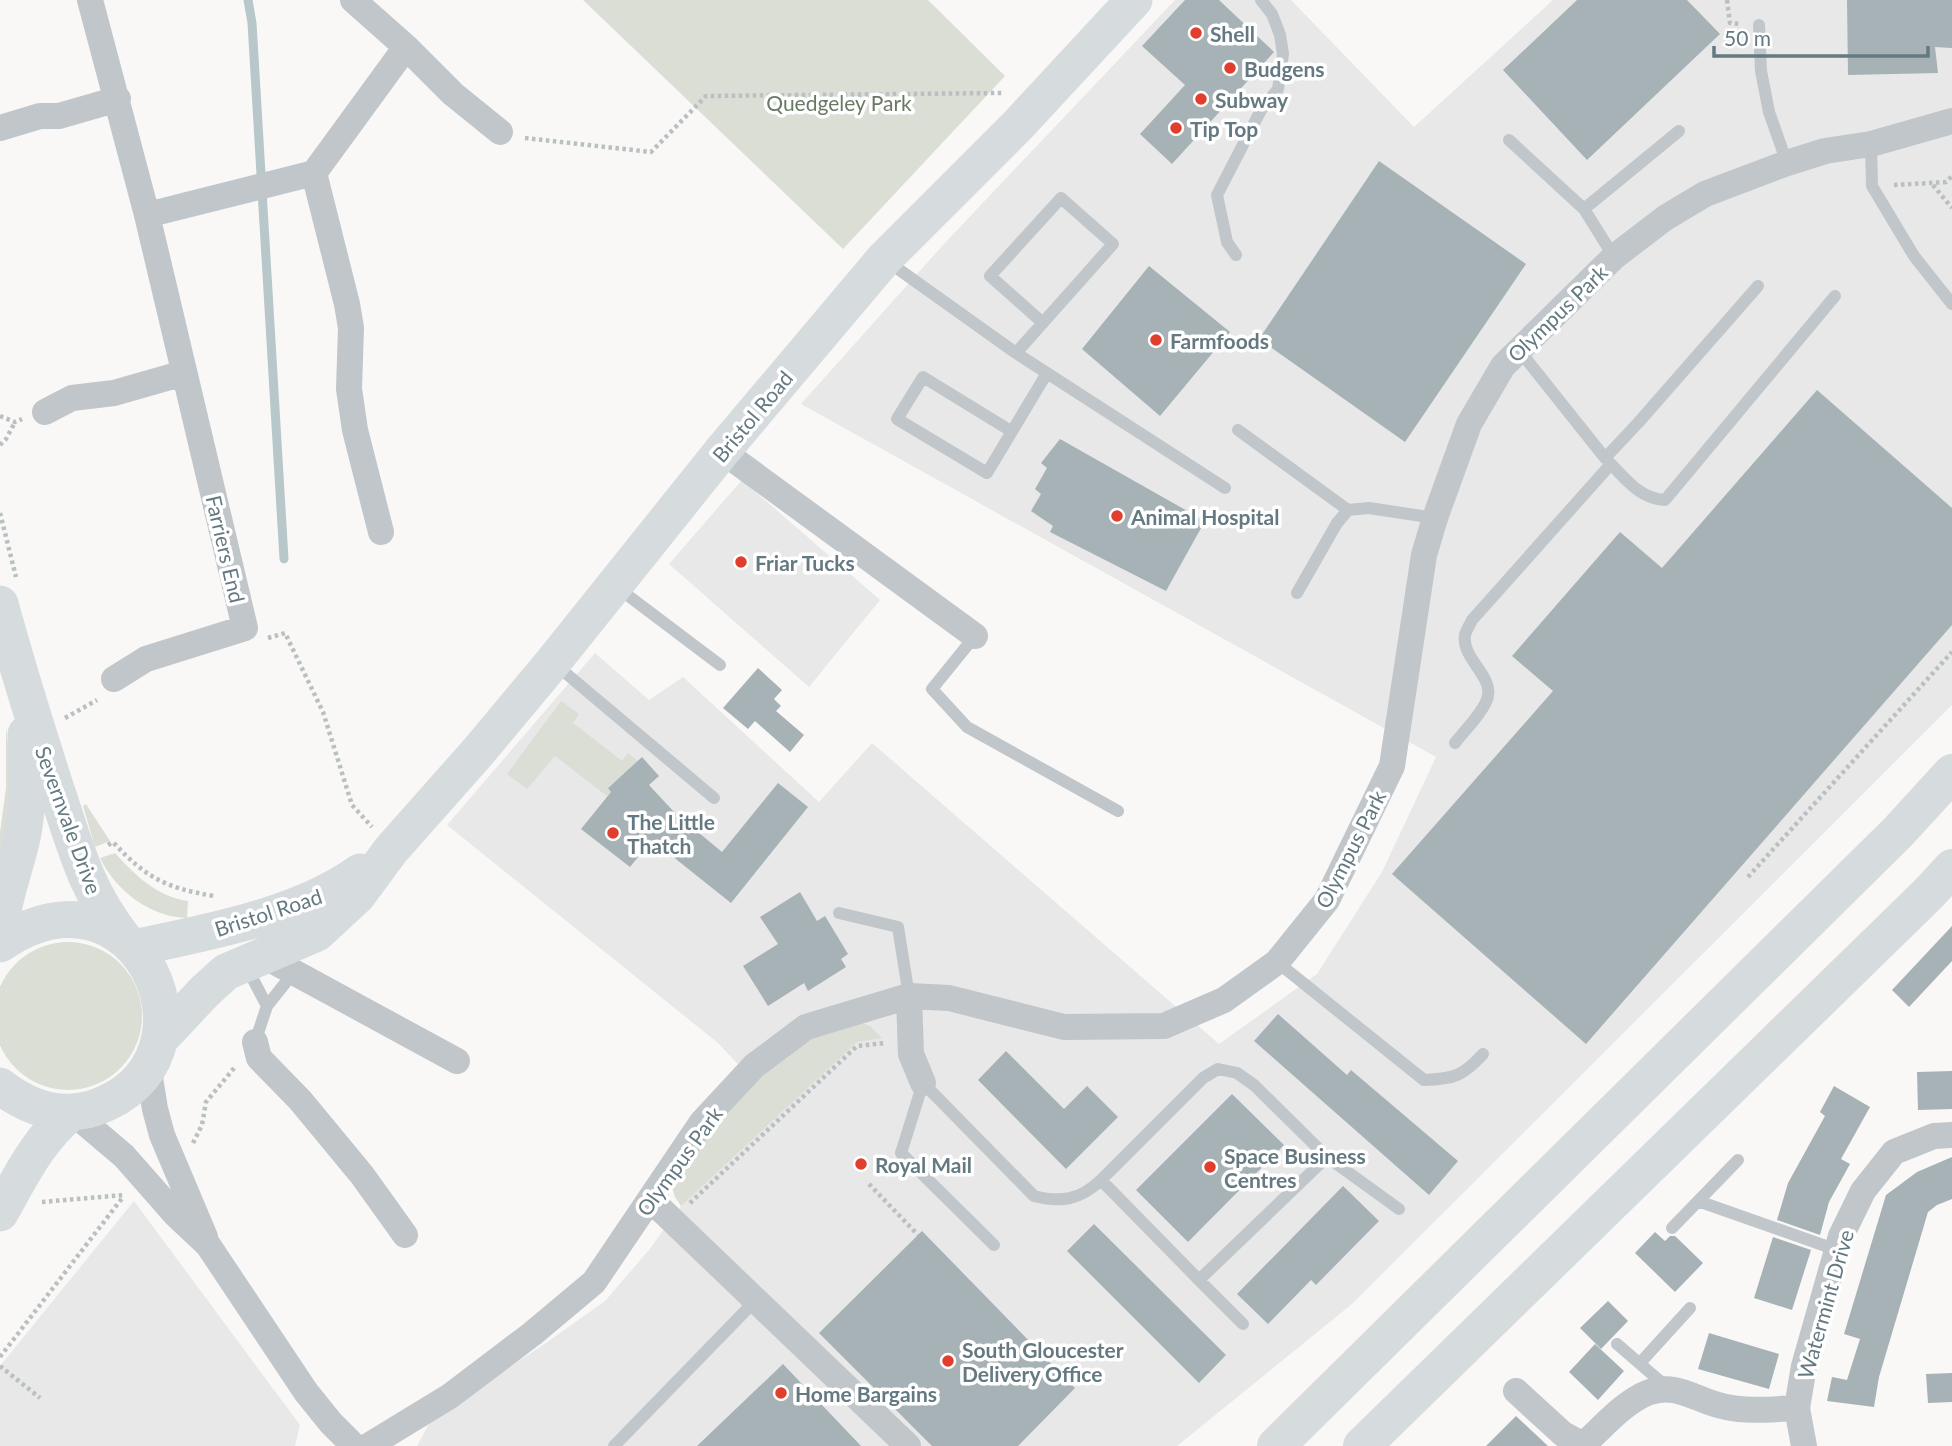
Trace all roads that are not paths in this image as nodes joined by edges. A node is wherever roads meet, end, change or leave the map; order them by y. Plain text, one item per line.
1 (90, 0) edge
2 (353, 0) edge
3 (1134, 0) edge
4 (1261, 0) edge
5 (1759, 25) dead end
6 (406, 47) junction
7 (118, 100) junction
8 (1952, 121) edge
9 (0, 128) edge
10 (1679, 131) dead end
11 (500, 132) dead end
12 (1509, 140) dead end
13 (1871, 144) junction
14 (1787, 163) junction
15 (314, 173) junction
16 (1584, 209) junction
17 (146, 215) junction
18 (1236, 255) dead end
19 (1614, 257) junction
20 (884, 259) junction
21 (1758, 286) dead end
22 (1835, 296) dead end
23 (1952, 304) edge
24 (1043, 323) junction
25 (1519, 351) junction
26 (1016, 353) junction
27 (184, 373) junction
28 (1047, 373) junction
29 (45, 412) dead end
30 (1238, 430) dead end
31 (1011, 431) junction
32 (722, 451) junction
33 (1608, 461) junction
34 (1225, 488) dead end
35 (1349, 510) junction
36 (1434, 518) junction
37 (381, 532) dead end
38 (614, 586) junction
39 (1297, 593) dead end
40 (0, 604) edge
41 (975, 636) joint
42 (553, 662) junction
43 (720, 665) dead end
44 (114, 679) road end
45 (24, 694) junction
46 (1455, 743) dead end
47 (1952, 773) edge
48 (714, 797) dead end
49 (1118, 811) dead end
50 (384, 841) junction
51 (1952, 868) edge
52 (839, 913) dead end
53 (0, 934) edge
54 (0, 944) edge
55 (130, 944) junction
56 (1277, 962) junction
57 (268, 964) junction
58 (909, 996) junction
59 (267, 1006) junction
60 (255, 1042) joint
61 (154, 1053) junction
62 (1483, 1054) dead end
63 (457, 1061) dead end
64 (923, 1083) junction
65 (0, 1086) edge
66 (72, 1112) junction
67 (1952, 1135) edge
68 (1327, 1157) junction
69 (1738, 1160) dead end
70 (1101, 1180) junction
71 (650, 1199) junction
72 (1698, 1201) junction
73 (5, 1204) edge
74 (1399, 1209) dead end
75 (1672, 1228) dead end
76 (405, 1235) dead end
77 (208, 1245) junction
78 (994, 1245) dead end
79 (1837, 1250) junction
80 (1199, 1280) junction
81 (755, 1300) junction
82 (1690, 1308) dead end
83 (1243, 1324) dead end
84 (1617, 1344) dead end
85 (1640, 1363) junction
86 (1668, 1388) junction
87 (1516, 1391) dead end
88 (1797, 1408) junction
89 (354, 1446) edge
90 (368, 1446) edge
91 (614, 1446) edge
92 (908, 1446) edge
93 (1276, 1446) edge
94 (1362, 1446) edge
95 (1583, 1446) edge
96 (1804, 1446) edge

1 - 7 street, Farriers End
2 - 6 street
3 - 20 main road, Bristol Road
4 - 18 lane
5 - 14 lane
6 - 11 street
6 - 15 street
7 - 9 street
7 - 17 street, Farriers End
8 - 13 street, Olympus Park
10 - 16 lane
12 - 16 lane
13 - 14 street, Olympus Park
13 - 23 lane
14 - 19 street, Olympus Park
15 - 17 street
15 - 37 street
16 - 19 lane
17 - 27 street, Farriers End
19 - 25 street, Olympus Park
20 - 26 lane
20 - 32 main road, Bristol Road
21 - 33 lane
22 - 33 lane
24 - 24 lane
24 - 26 lane
25 - 33 lane
25 - 36 street, Olympus Park
26 - 28 lane
27 - 29 street
27 - 44 street, Farriers End
28 - 31 lane
28 - 34 lane
30 - 35 lane
31 - 31 lane
32 - 38 main road, Bristol Road
32 - 41 street
33 - 46 lane
35 - 36 lane
35 - 39 lane
36 - 56 street, Olympus Park
38 - 42 main road, Bristol Road
38 - 43 lane
40 - 45 main road, Severnvale Drive
41 - 49 lane
42 - 48 lane
42 - 50 main road, Bristol Road
45 - 53 main road, Severnvale Drive
45 - 55 main road, Severnvale Drive
47 - 93 highway
50 - 55 main road, Bristol Road
50 - 57 main road, Bristol Road
51 - 94 highway
52 - 58 lane
54 - 55 main road
55 - 61 main road, Severnvale Drive
56 - 58 street, Olympus Park
56 - 62 lane
57 - 59 lane
57 - 59 lane
57 - 61 main road, Bristol Road
57 - 63 street
58 - 64 street
58 - 71 street, Olympus Park
59 - 60 lane
60 - 76 street
61 - 66 main road, Bristol Road
61 - 77 street
64 - 70 lane
64 - 78 lane
65 - 66 main road
66 - 73 main road
66 - 77 street
67 - 79 street, Watermint Drive
68 - 70 lane
68 - 74 lane
68 - 80 lane
69 - 72 lane
70 - 80 lane
71 - 81 street
71 - 90 street, Olympus Park
72 - 75 lane
72 - 79 lane
77 - 89 street
79 - 88 street, Watermint Drive
80 - 83 lane
81 - 91 lane
81 - 92 street
82 - 85 lane
84 - 85 lane
85 - 86 lane
86 - 88 street
86 - 95 street
87 - 95 street
88 - 96 street, Watermint Drive

